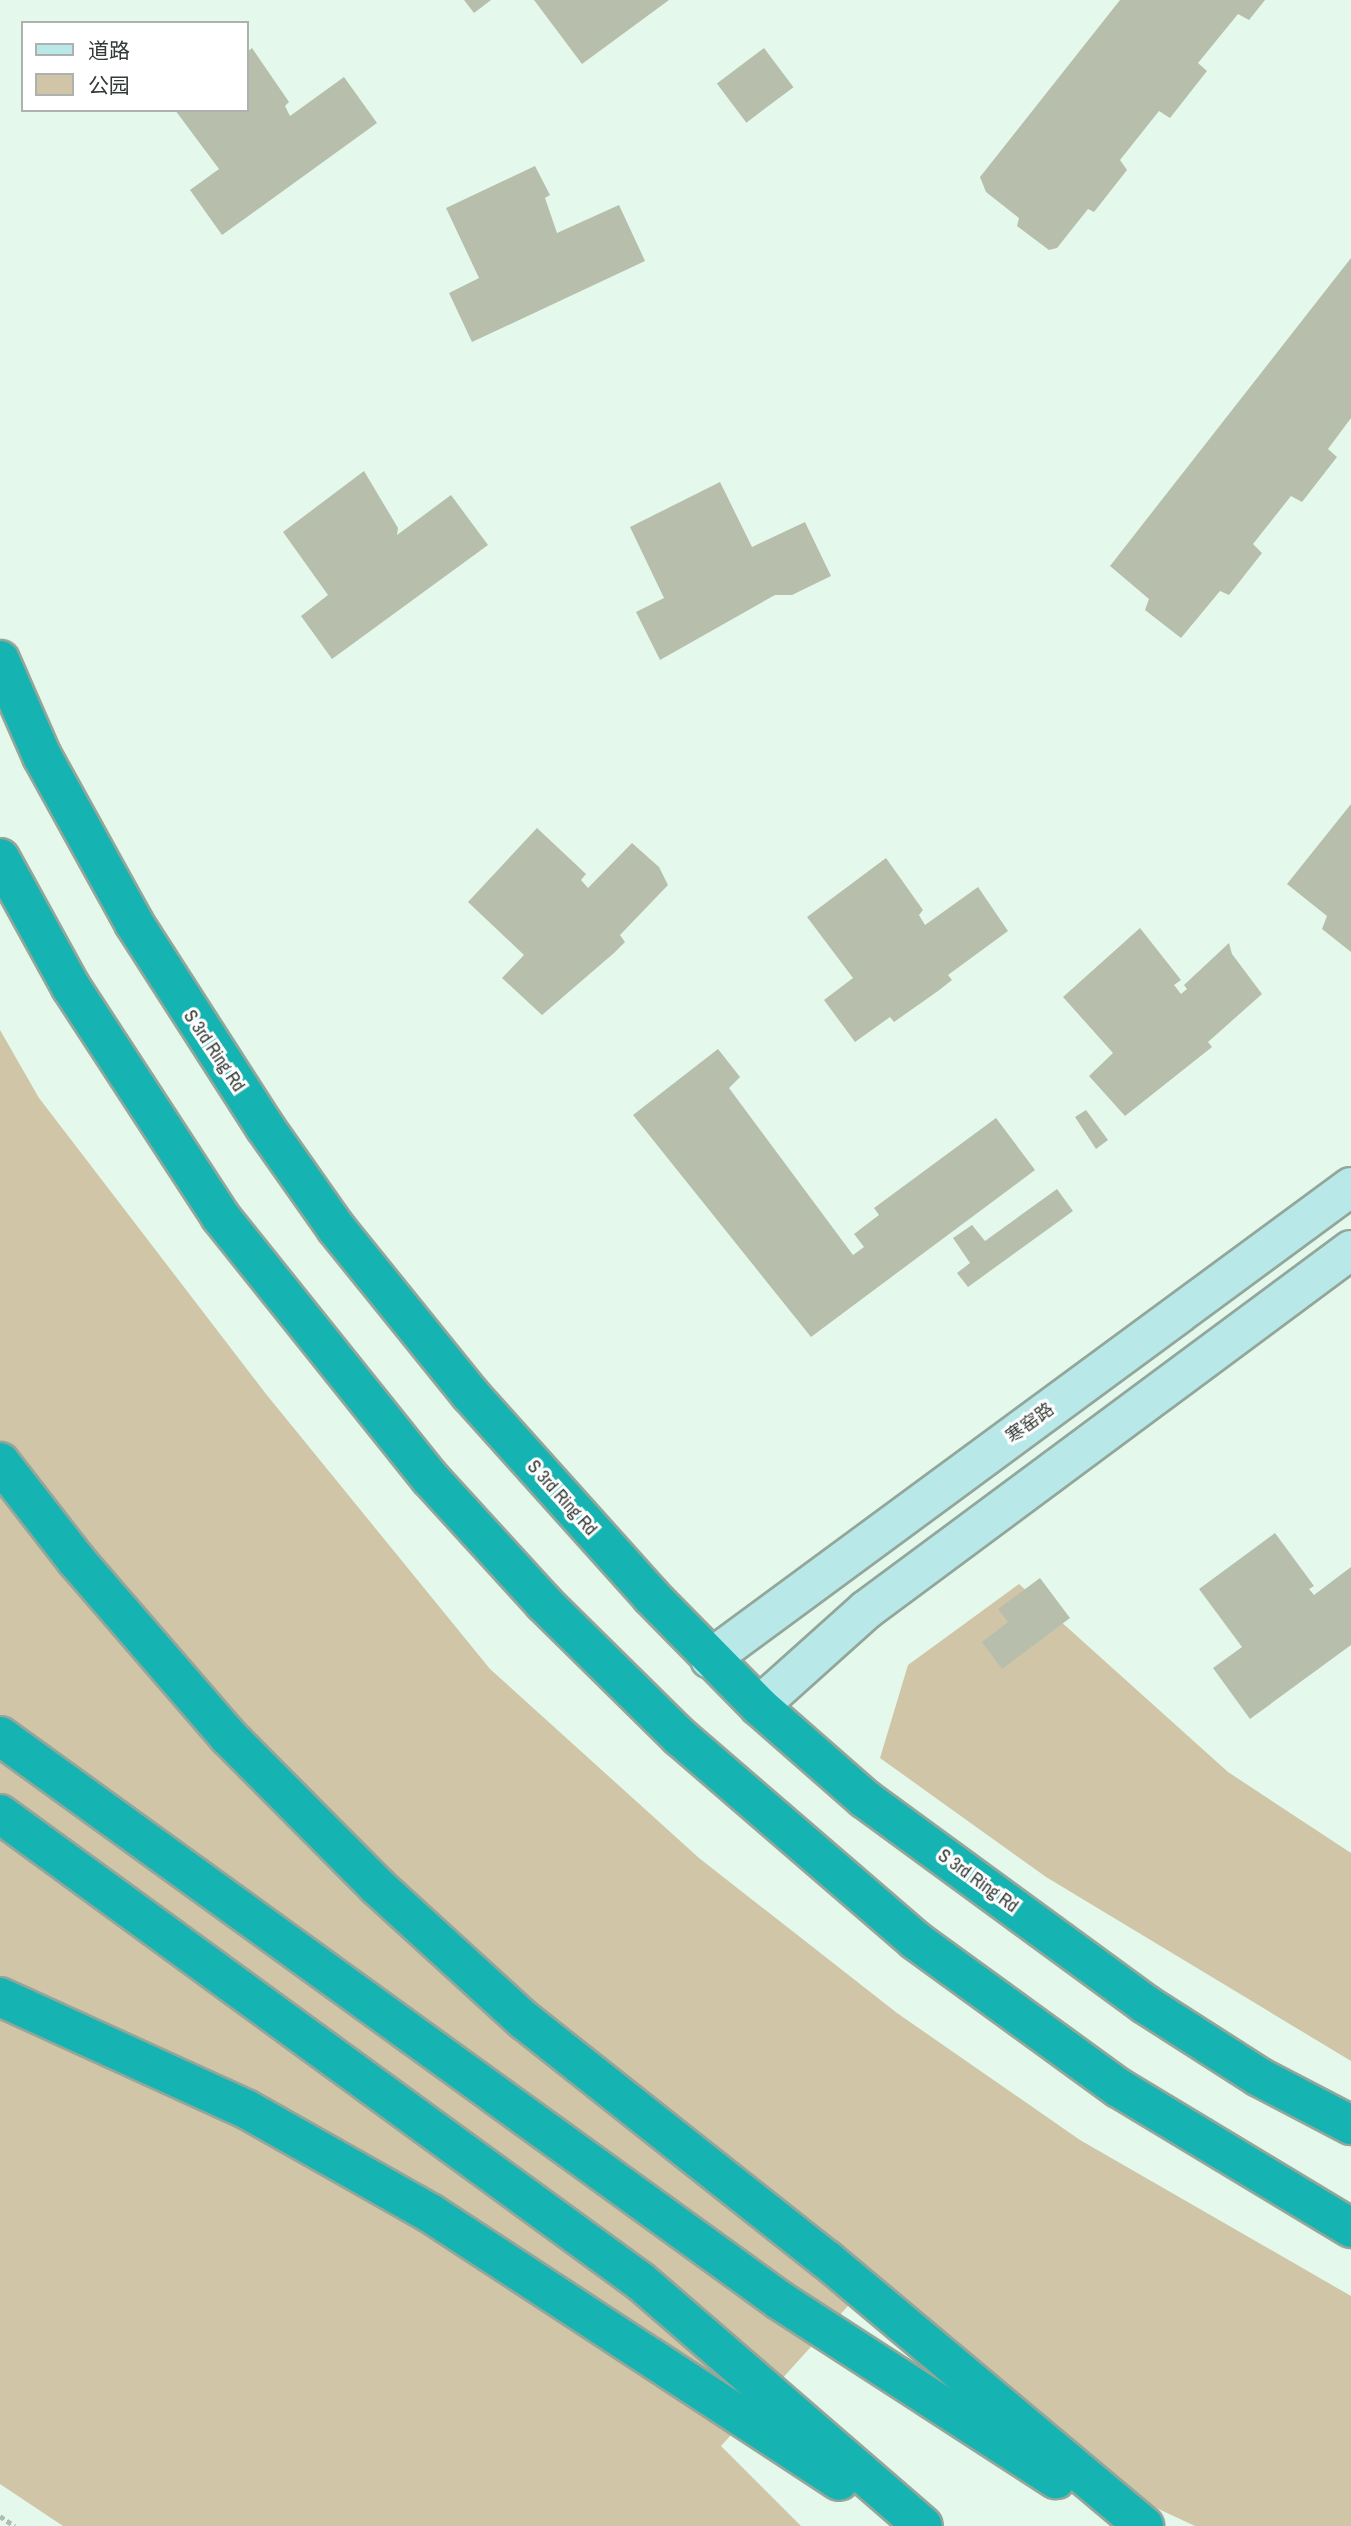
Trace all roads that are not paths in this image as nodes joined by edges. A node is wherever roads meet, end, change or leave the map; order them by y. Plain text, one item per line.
1 (0, 660) edge
2 (0, 858) edge
3 (1351, 1187) edge
4 (1351, 1250) edge
5 (0, 1462) edge
6 (710, 1659) junction
7 (759, 1706) junction
8 (0, 1736) edge
9 (0, 1814) edge
10 (0, 1997) edge
11 (1351, 2125) edge
12 (1351, 2228) edge
13 (908, 2526) edge
14 (923, 2526) edge
15 (1129, 2526) edge
16 (1144, 2526) edge

1 - 6 highway, S 3rd Ring Rd
2 - 12 highway
3 - 6 street, 寒窑路
4 - 7 street
5 - 16 highway
6 - 7 highway, S 3rd Ring Rd
7 - 11 highway, S 3rd Ring Rd
8 - 15 highway
9 - 14 highway
10 - 13 highway

